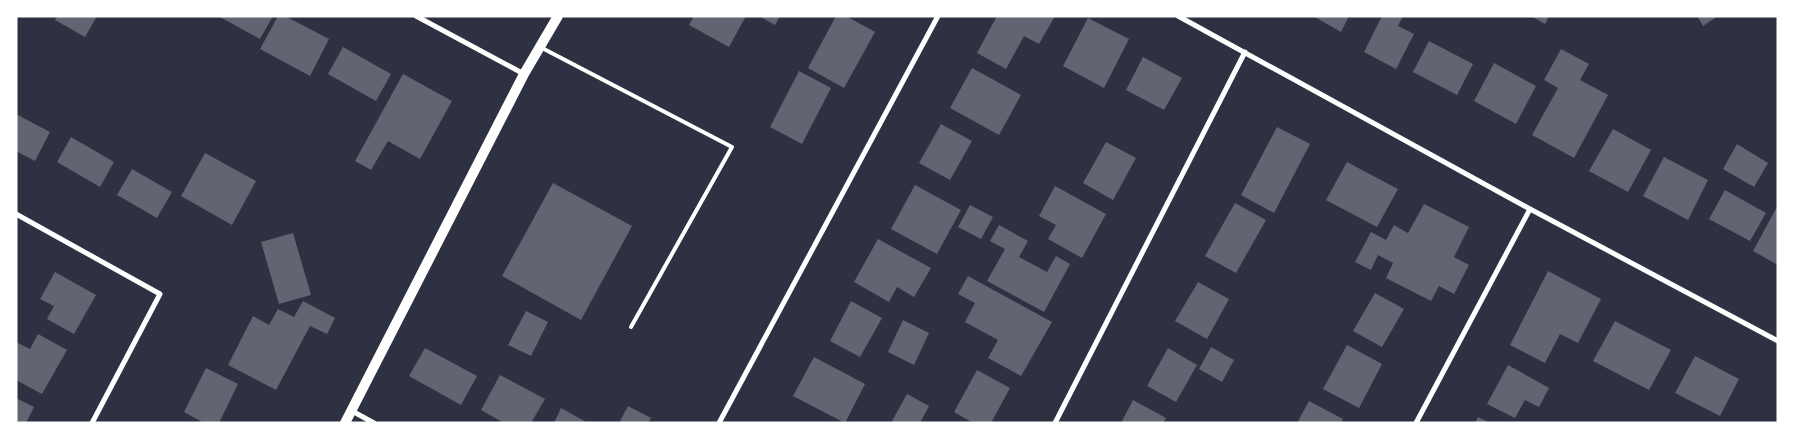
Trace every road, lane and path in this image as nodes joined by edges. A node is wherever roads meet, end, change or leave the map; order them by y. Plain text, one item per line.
1 (416, 16) edge
2 (558, 16) edge
3 (938, 16) edge
4 (1178, 16) edge
5 (540, 47) junction
6 (1245, 52) junction
7 (524, 74) junction
8 (1530, 209) junction
9 (16, 214) edge
10 (631, 327) dead end
11 (1778, 341) edge
12 (352, 411) junction
13 (92, 423) edge
14 (345, 423) edge
15 (374, 423) edge
16 (720, 423) edge
17 (1055, 423) edge
18 (1416, 423) edge

1 - 7 street
2 - 5 main road
3 - 16 street
4 - 6 street
5 - 7 main road
5 - 10 lane
6 - 8 street
6 - 17 street
7 - 12 main road
8 - 11 street
8 - 18 street
9 - 13 street
12 - 14 main road
12 - 15 street

